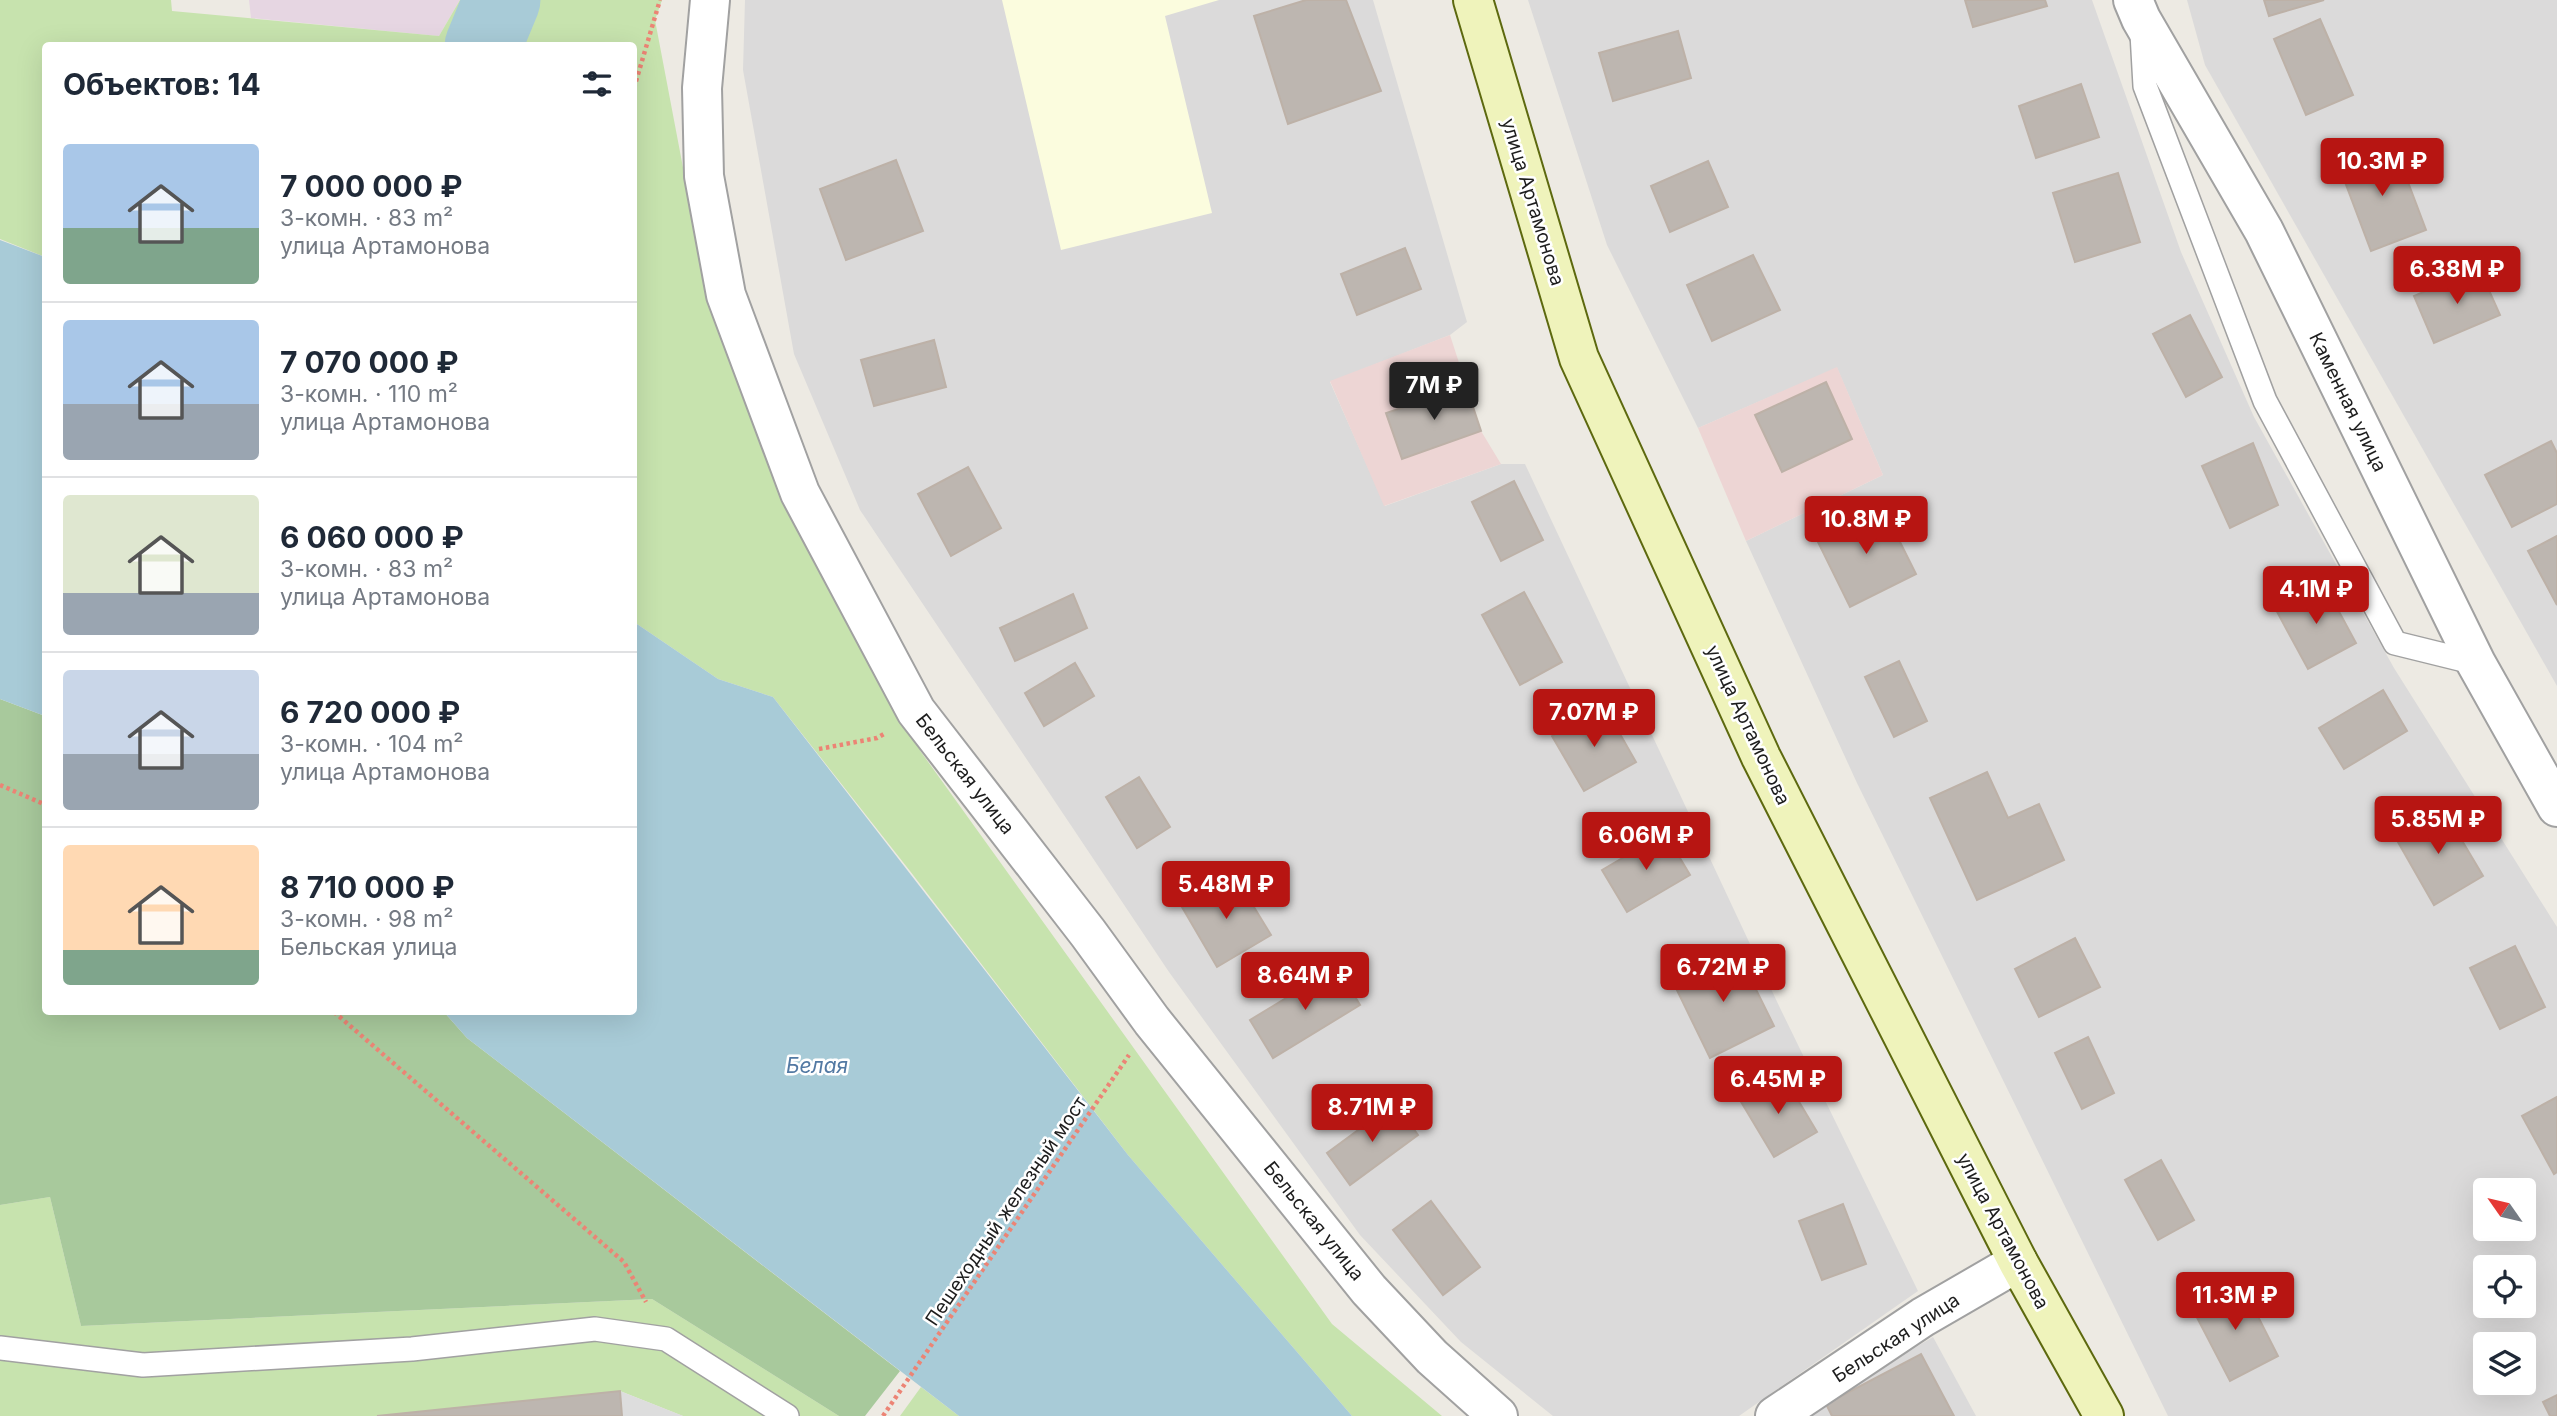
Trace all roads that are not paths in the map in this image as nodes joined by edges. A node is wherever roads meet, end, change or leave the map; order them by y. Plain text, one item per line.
1 (710, 0) edge
2 (1473, 0) edge
3 (2137, 10) edge
4 (2476, 663) junction
5 (2557, 807) edge
6 (2018, 1262) junction
7 (0, 1348) edge
8 (787, 1416) edge
9 (1498, 1416) edge
10 (1775, 1416) edge
11 (2104, 1416) edge

1 - 9 street, Бельская улица
2 - 6 street, улица Артамонова
3 - 4 street, Каменная улица
3 - 4 lane
4 - 5 street, Каменная улица
6 - 10 street, Бельская улица
6 - 11 street, улица Артамонова
7 - 8 lane

